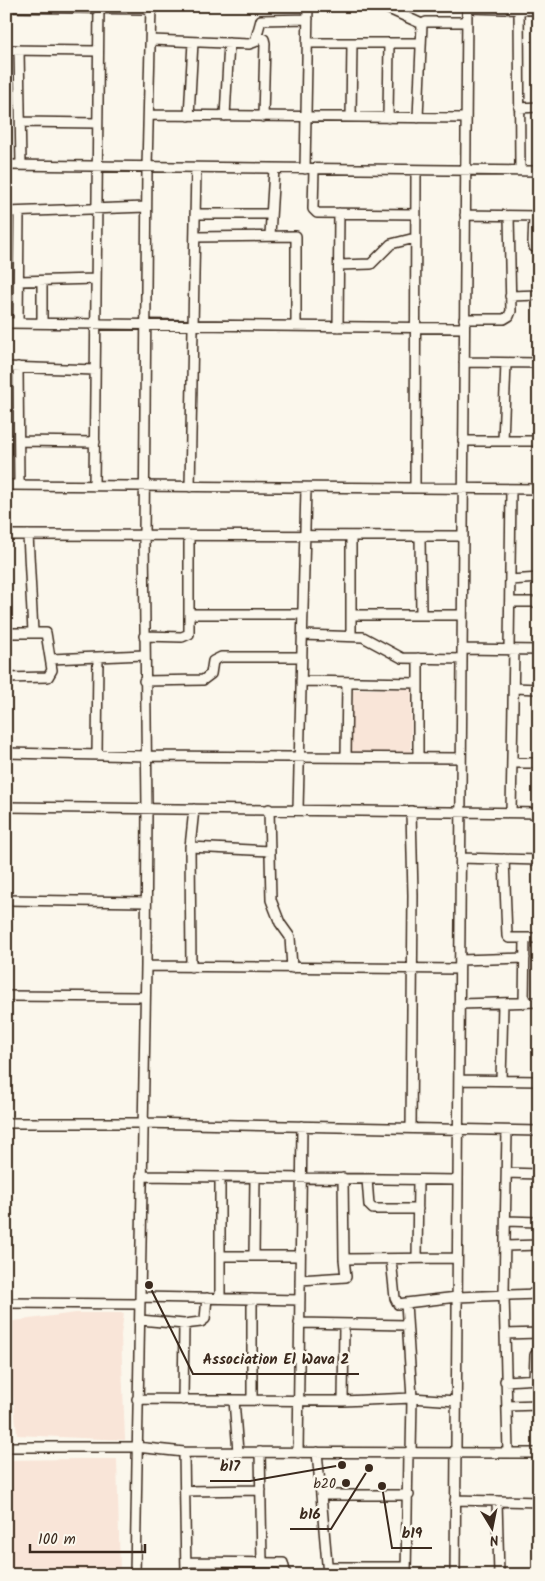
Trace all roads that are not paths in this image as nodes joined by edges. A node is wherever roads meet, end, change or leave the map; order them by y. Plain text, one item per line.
1 (308, 6) edge
2 (382, 6) edge
3 (6, 7) edge
4 (99, 7) edge
5 (467, 7) edge
6 (151, 8) edge
7 (518, 8) edge
8 (539, 10) edge
9 (308, 19) junction
10 (467, 22) junction
11 (422, 24) junction
12 (258, 36) junction
13 (152, 40) junction
14 (193, 42) junction
15 (229, 43) junction
16 (307, 43) junction
17 (352, 43) junction
18 (389, 43) junction
19 (420, 43) junction
20 (6, 50) edge
21 (19, 50) junction
22 (97, 51) junction
23 (539, 107) edge
24 (519, 108) junction
25 (149, 116) junction
26 (189, 116) junction
27 (225, 116) junction
28 (263, 116) junction
29 (306, 117) junction
30 (351, 117) junction
31 (388, 118) junction
32 (418, 118) junction
33 (466, 118) junction
34 (21, 122) junction
35 (96, 123) junction
36 (6, 165) edge
37 (21, 165) junction
38 (96, 167) junction
39 (147, 168) junction
40 (196, 168) junction
41 (274, 168) junction
42 (310, 169) junction
43 (416, 170) junction
44 (466, 170) junction
45 (520, 170) junction
46 (539, 170) edge
47 (146, 207) junction
48 (96, 210) junction
49 (6, 212) edge
50 (19, 212) junction
51 (339, 213) junction
52 (195, 214) junction
53 (272, 214) junction
54 (416, 214) junction
55 (465, 215) junction
56 (509, 216) junction
57 (536, 216) edge
58 (270, 235) junction
59 (195, 237) junction
60 (415, 238) junction
61 (539, 249) edge
62 (339, 265) junction
63 (96, 279) junction
64 (18, 281) junction
65 (42, 281) junction
66 (539, 295) edge
67 (510, 296) junction
68 (6, 323) edge
69 (18, 323) junction
70 (42, 323) junction
71 (95, 324) junction
72 (146, 324) junction
73 (464, 324) junction
74 (193, 325) junction
75 (296, 326) junction
76 (338, 327) junction
77 (415, 328) junction
78 (464, 362) junction
79 (506, 363) junction
80 (539, 363) edge
81 (6, 367) edge
82 (18, 367) junction
83 (95, 370) junction
84 (19, 441) junction
85 (464, 441) junction
86 (503, 441) junction
87 (539, 441) edge
88 (95, 442) junction
89 (6, 485) edge
90 (19, 485) junction
91 (94, 486) junction
92 (144, 486) junction
93 (190, 486) junction
94 (306, 488) junction
95 (415, 488) junction
96 (462, 488) junction
97 (511, 489) junction
98 (539, 489) edge
99 (6, 535) edge
100 (28, 535) junction
101 (144, 536) junction
102 (189, 536) junction
103 (305, 536) junction
104 (351, 536) junction
105 (461, 536) junction
106 (420, 537) junction
107 (539, 578) edge
108 (510, 580) junction
109 (510, 602) junction
110 (539, 602) edge
111 (189, 614) junction
112 (303, 614) junction
113 (351, 614) junction
114 (421, 614) junction
115 (462, 615) junction
116 (33, 632) junction
117 (6, 633) edge
118 (302, 635) junction
119 (144, 636) junction
120 (351, 636) junction
121 (462, 649) junction
122 (512, 650) junction
123 (539, 650) edge
124 (144, 655) junction
125 (98, 656) junction
126 (302, 657) junction
127 (418, 658) junction
128 (51, 659) junction
129 (462, 659) junction
130 (6, 678) edge
131 (144, 681) junction
132 (301, 681) junction
133 (347, 682) junction
134 (418, 683) junction
135 (514, 688) junction
136 (539, 689) edge
137 (6, 753) edge
138 (97, 755) junction
139 (147, 756) junction
140 (300, 757) junction
141 (346, 757) junction
142 (418, 758) junction
143 (461, 758) junction
144 (512, 763) junction
145 (539, 763) edge
146 (6, 807) edge
147 (147, 809) junction
148 (194, 809) junction
149 (269, 809) junction
150 (298, 809) junction
151 (411, 811) junction
152 (461, 812) junction
153 (511, 812) junction
154 (539, 813) edge
155 (190, 848) junction
156 (270, 850) junction
157 (460, 858) junction
158 (504, 859) junction
159 (539, 860) edge
160 (6, 900) edge
161 (145, 902) junction
162 (525, 938) junction
163 (539, 938) edge
164 (525, 958) junction
165 (460, 964) junction
166 (146, 966) junction
167 (191, 967) junction
168 (292, 968) junction
169 (411, 969) junction
170 (6, 996) edge
171 (145, 997) junction
172 (539, 1002) edge
173 (524, 1003) junction
174 (459, 1004) junction
175 (503, 1004) junction
176 (459, 1080) junction
177 (501, 1080) junction
178 (539, 1081) edge
179 (6, 1123) edge
180 (142, 1123) junction
181 (302, 1126) junction
182 (410, 1128) junction
183 (458, 1129) junction
184 (507, 1131) junction
185 (539, 1131) edge
186 (507, 1173) junction
187 (539, 1174) edge
188 (141, 1176) junction
189 (220, 1177) junction
190 (254, 1178) junction
191 (301, 1178) junction
192 (342, 1178) junction
193 (367, 1179) junction
194 (418, 1180) junction
195 (458, 1180) junction
196 (418, 1209) junction
197 (507, 1221) junction
198 (539, 1222) edge
199 (539, 1245) edge
200 (506, 1246) junction
201 (220, 1256) junction
202 (254, 1256) junction
203 (300, 1256) junction
204 (391, 1258) junction
205 (417, 1258) junction
206 (457, 1258) junction
207 (344, 1259) junction
208 (300, 1280) junction
209 (504, 1293) junction
210 (539, 1294) edge
211 (457, 1296) junction
212 (207, 1298) junction
213 (220, 1298) junction
214 (252, 1299) junction
215 (140, 1300) junction
216 (300, 1300) junction
217 (406, 1303) junction
218 (6, 1304) edge
219 (140, 1320) junction
220 (300, 1323) junction
221 (184, 1324) junction
222 (344, 1324) junction
223 (407, 1325) junction
224 (539, 1333) edge
225 (505, 1334) junction
226 (539, 1352) edge
227 (536, 1380) edge
228 (505, 1382) junction
229 (412, 1398) junction
230 (137, 1399) junction
231 (183, 1400) junction
232 (234, 1400) junction
233 (252, 1400) junction
234 (299, 1401) junction
235 (343, 1401) junction
236 (456, 1401) junction
237 (539, 1405) edge
238 (506, 1406) junction
239 (6, 1447) edge
240 (136, 1447) junction
241 (184, 1452) junction
242 (238, 1452) junction
243 (260, 1452) junction
244 (298, 1452) junction
245 (317, 1452) junction
246 (410, 1453) junction
247 (456, 1453) junction
248 (508, 1453) junction
249 (539, 1453) edge
250 (261, 1490) junction
251 (185, 1491) junction
252 (321, 1495) junction
253 (408, 1495) junction
254 (455, 1500) junction
255 (497, 1501) junction
256 (539, 1502) edge
257 (186, 1562) junction
258 (262, 1562) junction
259 (328, 1571) edge
260 (406, 1571) edge
261 (135, 1575) edge
262 (186, 1575) edge
263 (286, 1575) edge
264 (455, 1575) edge
265 (499, 1575) edge

1 - 9 street
2 - 11 street
3 - 4 street
4 - 6 street
4 - 22 street
5 - 7 street
5 - 10 street
6 - 13 street
7 - 8 street
7 - 24 street
9 - 12 street
9 - 16 street
10 - 11 street
10 - 33 street
11 - 19 street
12 - 15 street
12 - 28 street
13 - 14 street
13 - 25 street
14 - 15 street
14 - 26 street
15 - 27 street
16 - 17 street
16 - 29 street
17 - 18 street
17 - 30 street
18 - 19 street
18 - 31 street
19 - 32 street
20 - 21 street
21 - 22 street
21 - 34 street
22 - 35 street
23 - 24 street
24 - 45 street
25 - 26 street
25 - 39 street
26 - 27 street
27 - 28 street
28 - 29 street
29 - 30 street
29 - 42 street
30 - 31 street
31 - 32 street
32 - 33 street
33 - 44 street
34 - 35 street
34 - 37 street
35 - 38 street
36 - 37 street
37 - 38 street
38 - 39 street
38 - 48 street
39 - 40 street
39 - 47 street
40 - 41 street
40 - 52 street
41 - 42 street
41 - 53 street
42 - 43 street
42 - 51 street
43 - 44 street
43 - 54 street
44 - 45 street
44 - 55 street
45 - 46 street
47 - 48 street
47 - 72 street
48 - 50 street
48 - 63 street
49 - 50 street
50 - 64 street
51 - 54 street
51 - 62 street
52 - 53 street
52 - 59 street
53 - 58 street
54 - 60 street
55 - 56 street
55 - 73 street
56 - 57 street
56 - 67 street
57 - 61 street
58 - 59 street
58 - 75 street
59 - 74 street
60 - 62 street
60 - 77 street
62 - 76 street
63 - 65 street
63 - 71 street
64 - 65 street
64 - 69 street
65 - 70 street
66 - 67 street
67 - 73 street
68 - 69 street
69 - 70 street
70 - 71 street
71 - 72 street
71 - 83 street
72 - 74 street
72 - 92 street
73 - 77 street
73 - 78 street
74 - 75 street
74 - 93 street
75 - 76 street
76 - 77 street
77 - 95 street
78 - 79 street
78 - 85 street
79 - 80 street
79 - 86 street
81 - 82 street
82 - 83 street
82 - 84 street
83 - 88 street
84 - 88 street
84 - 90 street
85 - 86 street
85 - 96 street
86 - 87 street
88 - 91 street
89 - 90 street
90 - 91 street
91 - 92 street
92 - 93 street
92 - 101 street
93 - 94 street
94 - 95 street
94 - 103 street
95 - 96 street
96 - 97 street
96 - 105 street
97 - 98 street
97 - 108 street
99 - 100 street
100 - 101 street
100 - 116 street
101 - 102 street
101 - 119 street
102 - 103 street
102 - 111 street
103 - 104 street
103 - 112 street
104 - 106 street
104 - 113 street
105 - 106 street
105 - 115 street
106 - 114 street
107 - 108 street
108 - 109 street
109 - 110 street
109 - 122 street
111 - 112 street
111 - 119 street
112 - 118 street
113 - 114 street
113 - 120 street
114 - 115 street
115 - 121 street
116 - 117 street
116 - 128 street
118 - 120 street
118 - 126 street
119 - 124 street
120 - 127 street
121 - 122 street
121 - 129 street
122 - 123 street
122 - 135 street
124 - 125 street
124 - 131 street
125 - 128 street
125 - 138 street
126 - 131 street
126 - 132 street
127 - 129 street
127 - 134 street
128 - 130 street
129 - 143 street
131 - 139 street
132 - 133 street
132 - 140 street
133 - 134 street
133 - 141 street
134 - 142 street
135 - 136 street
135 - 144 street
137 - 138 street
138 - 139 street
139 - 140 street
139 - 147 street
140 - 141 street
140 - 150 street
141 - 142 street
142 - 143 street
143 - 152 street
144 - 145 street
144 - 153 street
146 - 147 street
147 - 148 street
147 - 161 street
148 - 149 street
148 - 155 street
149 - 150 street
149 - 156 street
150 - 151 street
151 - 152 street
151 - 169 street
152 - 153 street
152 - 157 street
153 - 154 street
155 - 156 street
155 - 167 street
156 - 168 street
157 - 158 street
157 - 165 street
158 - 159 street
158 - 162 street
160 - 161 street
161 - 166 street
162 - 163 street
162 - 164 street
164 - 165 street
164 - 173 street
165 - 169 street
165 - 174 street
166 - 167 street
166 - 171 street
167 - 168 street
168 - 169 street
169 - 182 street
170 - 171 street
171 - 180 street
172 - 173 street
173 - 175 street
174 - 175 street
174 - 176 street
175 - 177 street
176 - 177 street
176 - 183 street
177 - 178 street
179 - 180 street
180 - 181 street
180 - 188 street
181 - 182 street
181 - 191 street
182 - 183 street
183 - 184 street
183 - 195 street
184 - 185 street
184 - 186 street
186 - 187 street
186 - 197 street
188 - 189 street
188 - 215 street
189 - 190 street
189 - 201 street
190 - 191 street
190 - 202 street
191 - 192 street
191 - 203 street
192 - 193 street
192 - 207 street
193 - 194 street
193 - 196 street
194 - 195 street
194 - 196 street
195 - 206 street
196 - 205 street
197 - 198 street
197 - 200 street
199 - 200 street
200 - 209 street
201 - 202 street
201 - 213 street
202 - 203 street
203 - 208 street
204 - 205 street
204 - 207 street
204 - 217 street
205 - 206 street
206 - 211 street
207 - 208 street
208 - 216 street
209 - 210 street
209 - 211 street
209 - 225 street
211 - 217 street
211 - 236 street
212 - 213 street
212 - 215 street
212 - 221 street
213 - 214 street
214 - 216 street
214 - 233 street
215 - 218 street
215 - 219 street
216 - 220 street
217 - 223 street
219 - 221 street
219 - 230 street
220 - 222 street
220 - 234 street
221 - 231 street
222 - 223 street
222 - 235 street
223 - 229 street
224 - 225 street
225 - 228 street
226 - 227 street
227 - 228 street
228 - 238 street
229 - 235 street
229 - 236 street
229 - 246 street
230 - 231 street
230 - 240 street
231 - 232 street
232 - 233 street
232 - 242 street
233 - 234 street
234 - 235 street
234 - 244 street
236 - 247 street
237 - 238 street
238 - 248 street
239 - 240 street
240 - 241 street
240 - 261 street
241 - 242 street
241 - 251 street
242 - 243 street
243 - 244 street
243 - 250 street
244 - 245 street
245 - 246 street
245 - 252 street
246 - 247 street
246 - 253 street
247 - 248 street
247 - 254 street
248 - 249 street
250 - 251 street
250 - 258 street
251 - 257 street
252 - 253 street
252 - 259 street
253 - 260 street
254 - 255 street
254 - 264 street
255 - 256 street
255 - 265 street
257 - 258 street
257 - 262 street
258 - 263 street
259 - 260 street

